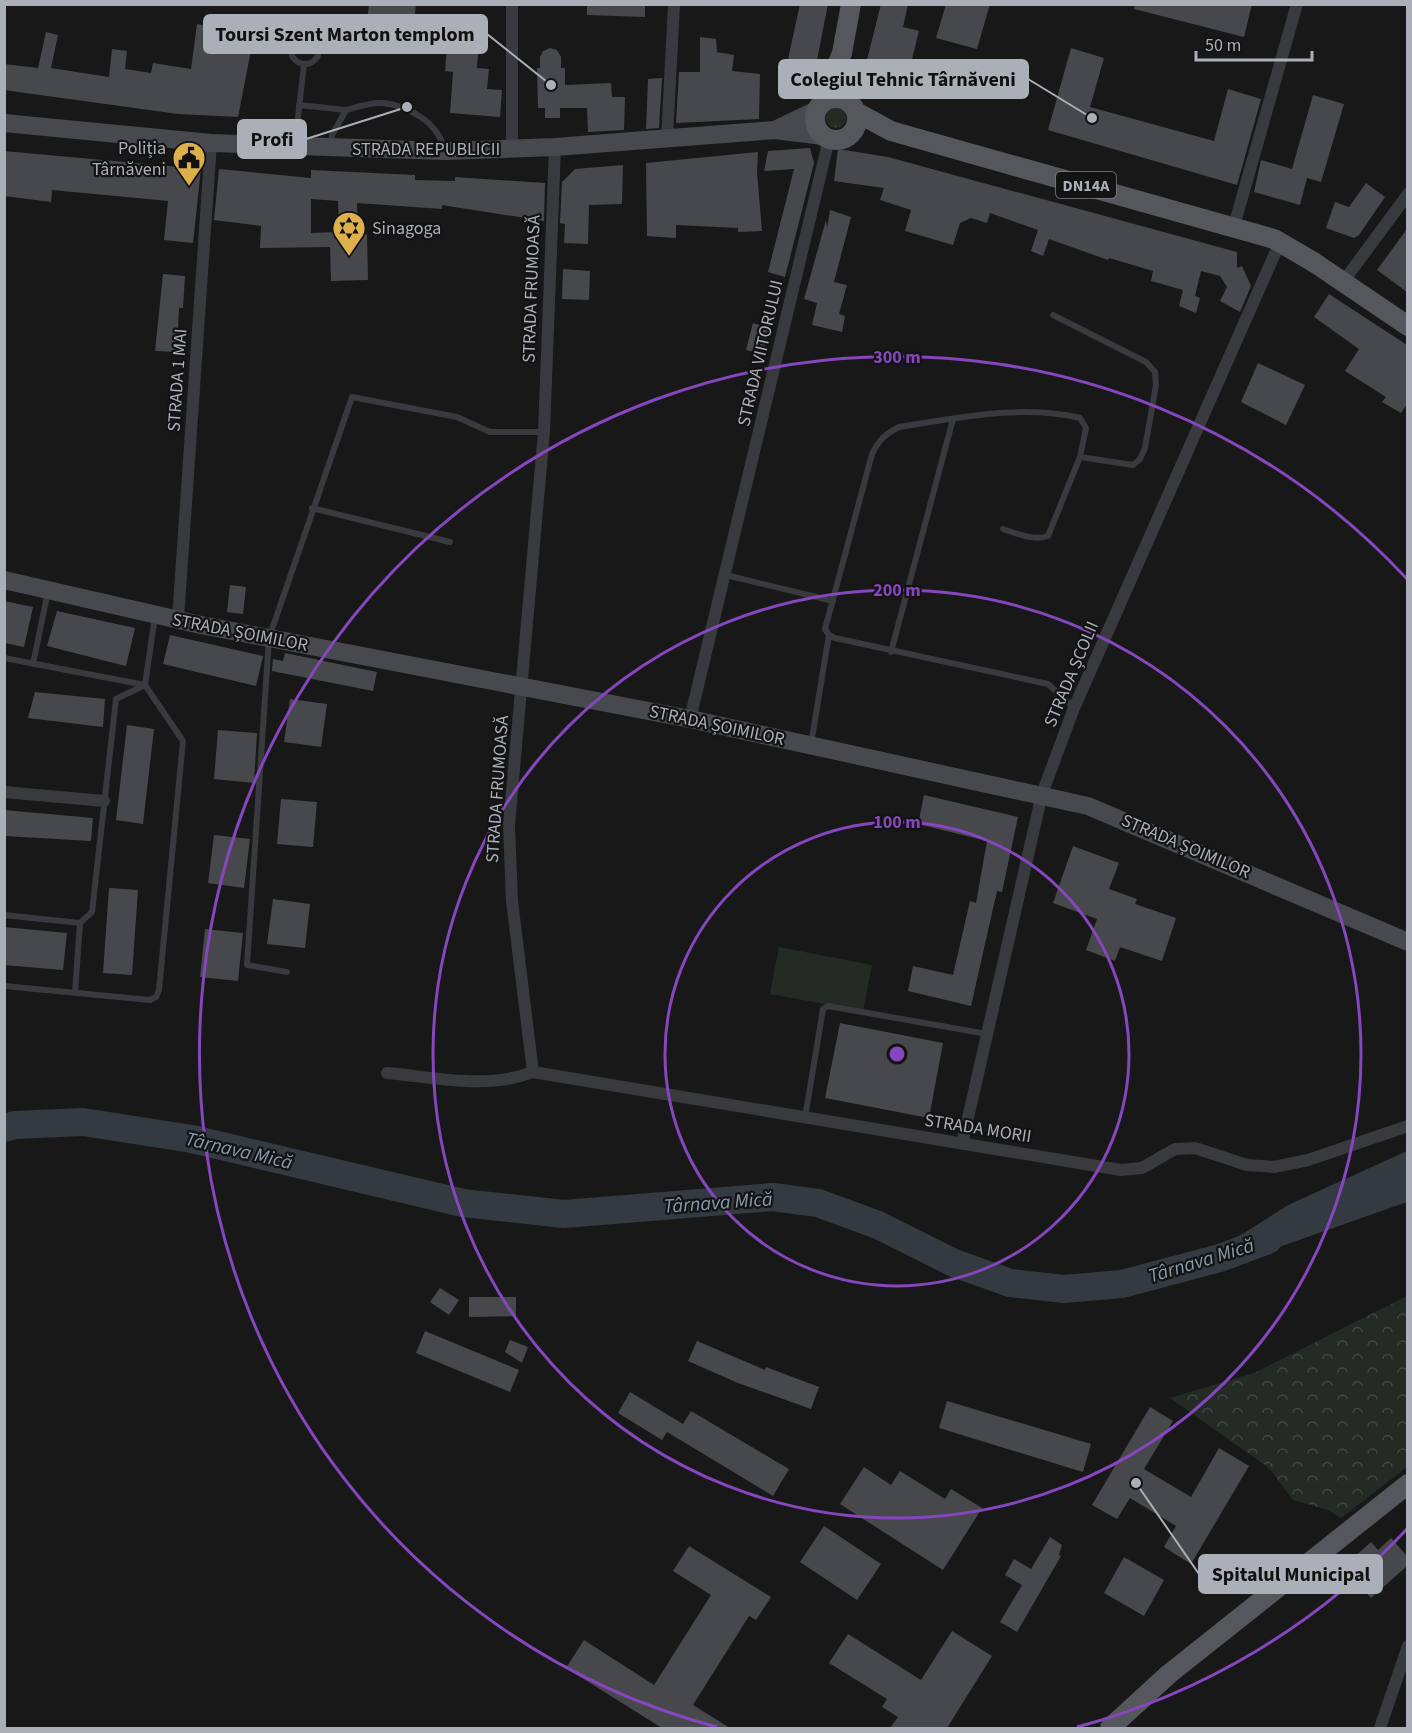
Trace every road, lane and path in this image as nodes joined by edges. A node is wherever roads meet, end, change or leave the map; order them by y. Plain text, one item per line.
1 (512, 4) edge
2 (674, 4) edge
3 (851, 4) edge
4 (1297, 4) edge
5 (842, 52) junction
6 (304, 64) junction
7 (299, 105) junction
8 (852, 106) junction
9 (819, 107) junction
10 (346, 110) junction
11 (4, 123) edge
12 (775, 130) junction
13 (891, 131) junction
14 (834, 137) junction
15 (667, 138) junction
16 (211, 143) junction
17 (555, 147) junction
18 (295, 148) junction
19 (331, 149) junction
20 (512, 150) junction
21 (445, 151) junction
22 (1407, 194) edge
23 (1234, 226) junction
24 (1280, 242) junction
25 (1343, 282) junction
26 (1053, 315) dead end
27 (1407, 327) edge
28 (953, 418) junction
29 (544, 432) junction
30 (1080, 456) junction
31 (312, 508) junction
32 (1003, 529) dead end
33 (450, 542) dead end
34 (726, 575) junction
35 (4, 580) edge
36 (49, 590) junction
37 (832, 601) junction
38 (156, 615) junction
39 (178, 620) junction
40 (829, 635) junction
41 (269, 638) junction
42 (891, 652) junction
43 (4, 658) edge
44 (33, 664) junction
45 (145, 685) junction
46 (523, 686) junction
47 (1074, 708) junction
48 (690, 719) junction
49 (810, 745) junction
50 (4, 792) edge
51 (1042, 794) junction
52 (104, 801) junction
53 (4, 915) edge
54 (80, 923) junction
55 (1407, 942) edge
56 (287, 972) dead end
57 (4, 986) edge
58 (75, 993) junction
59 (987, 1034) junction
60 (533, 1072) junction
61 (387, 1073) dead end
62 (805, 1118) junction
63 (1407, 1126) edge
64 (962, 1144) junction
65 (1407, 1484) edge
66 (1407, 1646) edge
67 (1110, 1728) edge
68 (1380, 1728) edge

1 - 20 street
2 - 15 street
3 - 5 main road
4 - 23 street
5 - 8 main road
5 - 9 main road
6 - 6 lane
6 - 7 lane
7 - 10 lane
7 - 18 lane
8 - 9 main road
8 - 13 main road, STRADA REPUBLICII / DN14A
8 - 14 main road
9 - 12 street, STRADA REPUBLICII
9 - 14 main road
10 - 19 lane
10 - 21 lane
11 - 16 street, STRADA REPUBLICII
12 - 14 street, STRADA REPUBLICII
12 - 15 street, STRADA REPUBLICII
13 - 14 main road, STRADA REPUBLICII / DN14A
13 - 23 main road, STRADA REPUBLICII / DN14A
14 - 34 street, STRADA VIITORULUI
15 - 17 street, STRADA REPUBLICII
16 - 18 street, STRADA REPUBLICII
16 - 39 street, STRADA 1 MAI
17 - 20 street, STRADA REPUBLICII
17 - 29 street, STRADA FRUMOASĂ
18 - 19 street, STRADA REPUBLICII
19 - 21 street, STRADA REPUBLICII
20 - 21 street, STRADA REPUBLICII
22 - 25 street
23 - 24 main road, STRADA REPUBLICII / DN14A
24 - 25 main road, STRADA REPUBLICII / DN14A
24 - 47 street, STRADA ȘCOLII
25 - 27 main road, STRADA REPUBLICII / DN14A
26 - 30 lane
28 - 30 lane
28 - 37 lane
28 - 42 lane
29 - 31 lane
29 - 46 street, STRADA FRUMOASĂ
30 - 32 lane
31 - 33 lane
31 - 41 lane
34 - 37 lane
34 - 48 street, STRADA VIITORULUI
35 - 36 street, STRADA ȘOIMILOR
36 - 38 street, STRADA ȘOIMILOR
36 - 44 lane
37 - 40 lane
38 - 39 street, STRADA ȘOIMILOR
38 - 45 lane
39 - 41 street, STRADA ȘOIMILOR
40 - 42 lane
40 - 49 lane
41 - 46 street, STRADA ȘOIMILOR
41 - 56 lane
42 - 47 lane
43 - 44 lane
44 - 45 lane
45 - 52 lane
45 - 58 lane
46 - 48 street, STRADA ȘOIMILOR
46 - 60 street, STRADA FRUMOASĂ
47 - 51 street, STRADA ȘCOLII
48 - 49 street, STRADA ȘOIMILOR
49 - 51 street, STRADA ȘOIMILOR
50 - 52 street
51 - 55 street, STRADA ȘOIMILOR
51 - 59 street, STRADA ȘCOLII
52 - 54 lane
53 - 54 lane
54 - 58 lane
57 - 58 lane
59 - 62 lane
59 - 64 street, STRADA ȘCOLII
60 - 61 street
60 - 62 street, STRADA MORII
62 - 64 street, STRADA MORII
63 - 64 street, STRADA MORII
65 - 67 main road
66 - 68 street

